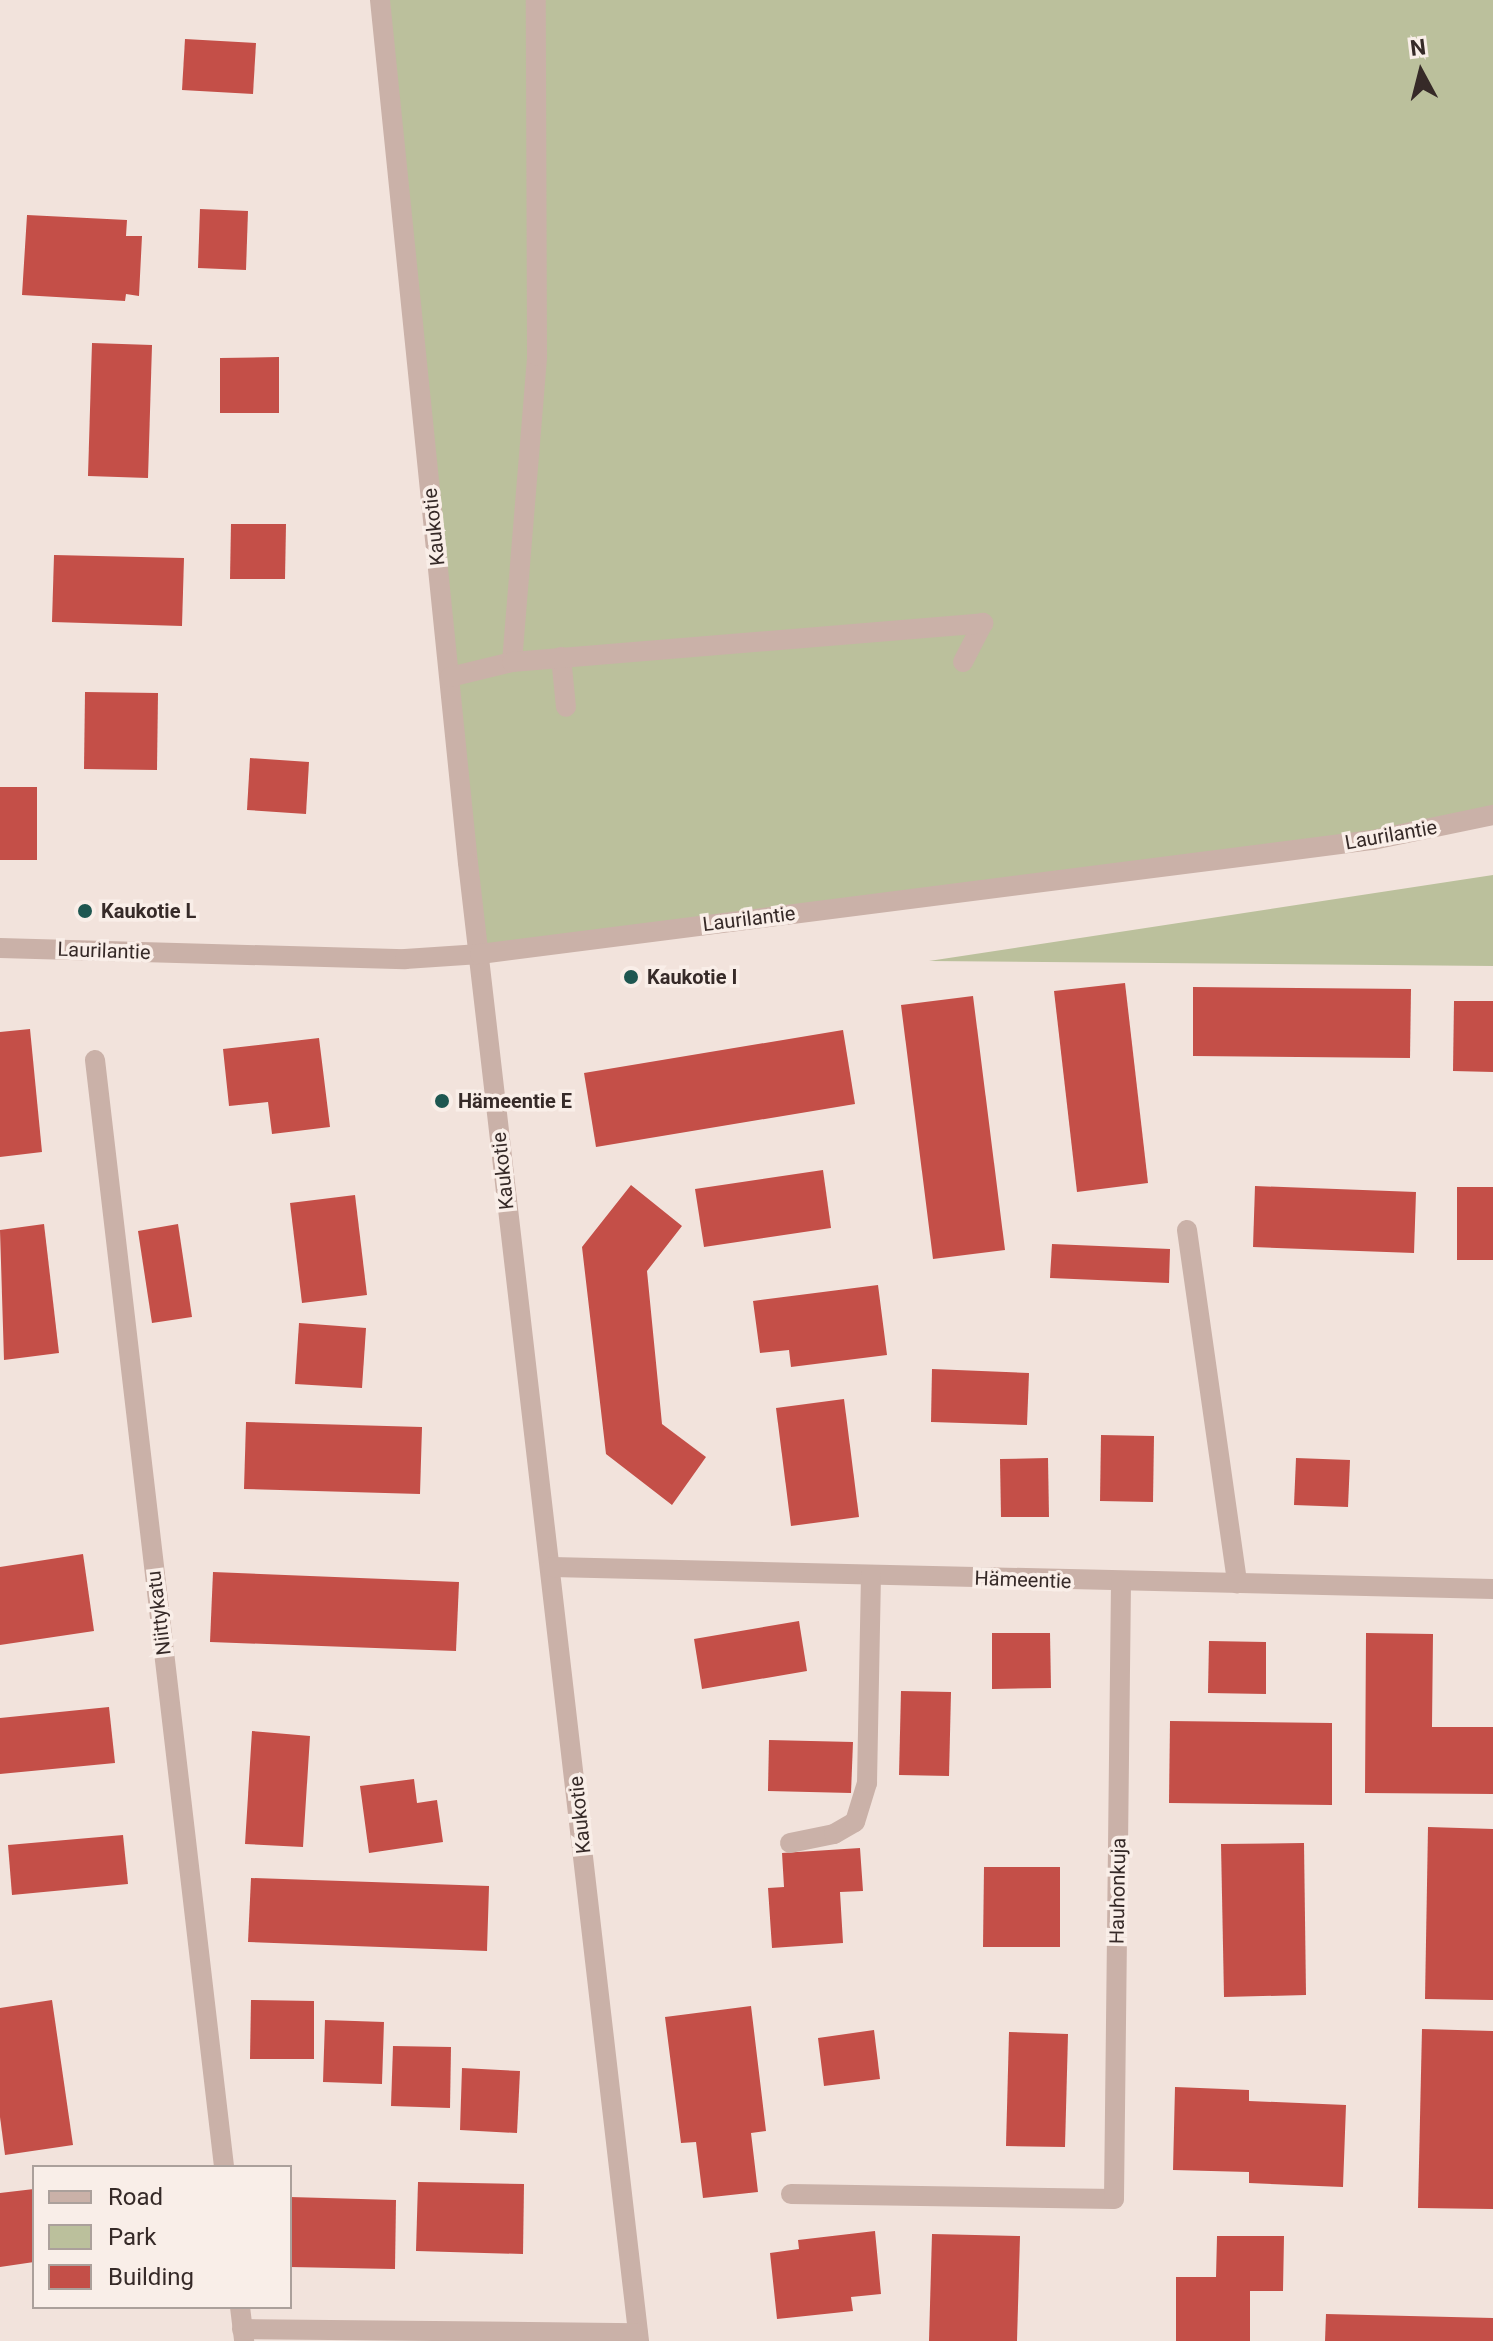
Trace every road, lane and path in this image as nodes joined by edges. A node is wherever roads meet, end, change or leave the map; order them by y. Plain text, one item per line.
1 (380, 0) edge
2 (536, 0) edge
3 (561, 657) junction
4 (512, 662) junction
5 (963, 662) dead end
6 (450, 677) junction
7 (566, 707) dead end
8 (1493, 815) edge
9 (0, 948) edge
10 (480, 954) junction
11 (95, 1060) dead end
12 (1187, 1230) dead end
13 (552, 1567) junction
14 (871, 1575) junction
15 (1121, 1582) junction
16 (1237, 1583) junction
17 (1493, 1589) edge
18 (790, 1843) dead end
19 (224, 2165) edge
20 (791, 2194) dead end
21 (240, 2309) edge
22 (243, 2335) edge
23 (639, 2337) edge

1 - 6 street, Kaukotie
2 - 4 street
3 - 4 street
3 - 5 street
3 - 7 street
4 - 6 street
6 - 10 street, Kaukotie
8 - 10 street, Laurilantie
9 - 10 street, Laurilantie
10 - 13 street, Kaukotie
11 - 19 street, Niittykatu
12 - 16 street
13 - 14 street, Hämeentie
13 - 23 street, Kaukotie
14 - 15 street, Hämeentie
14 - 18 street
15 - 16 street, Hämeentie
15 - 20 street, Hauhonkuja
16 - 17 street, Hämeentie
21 - 22 street
22 - 23 street

